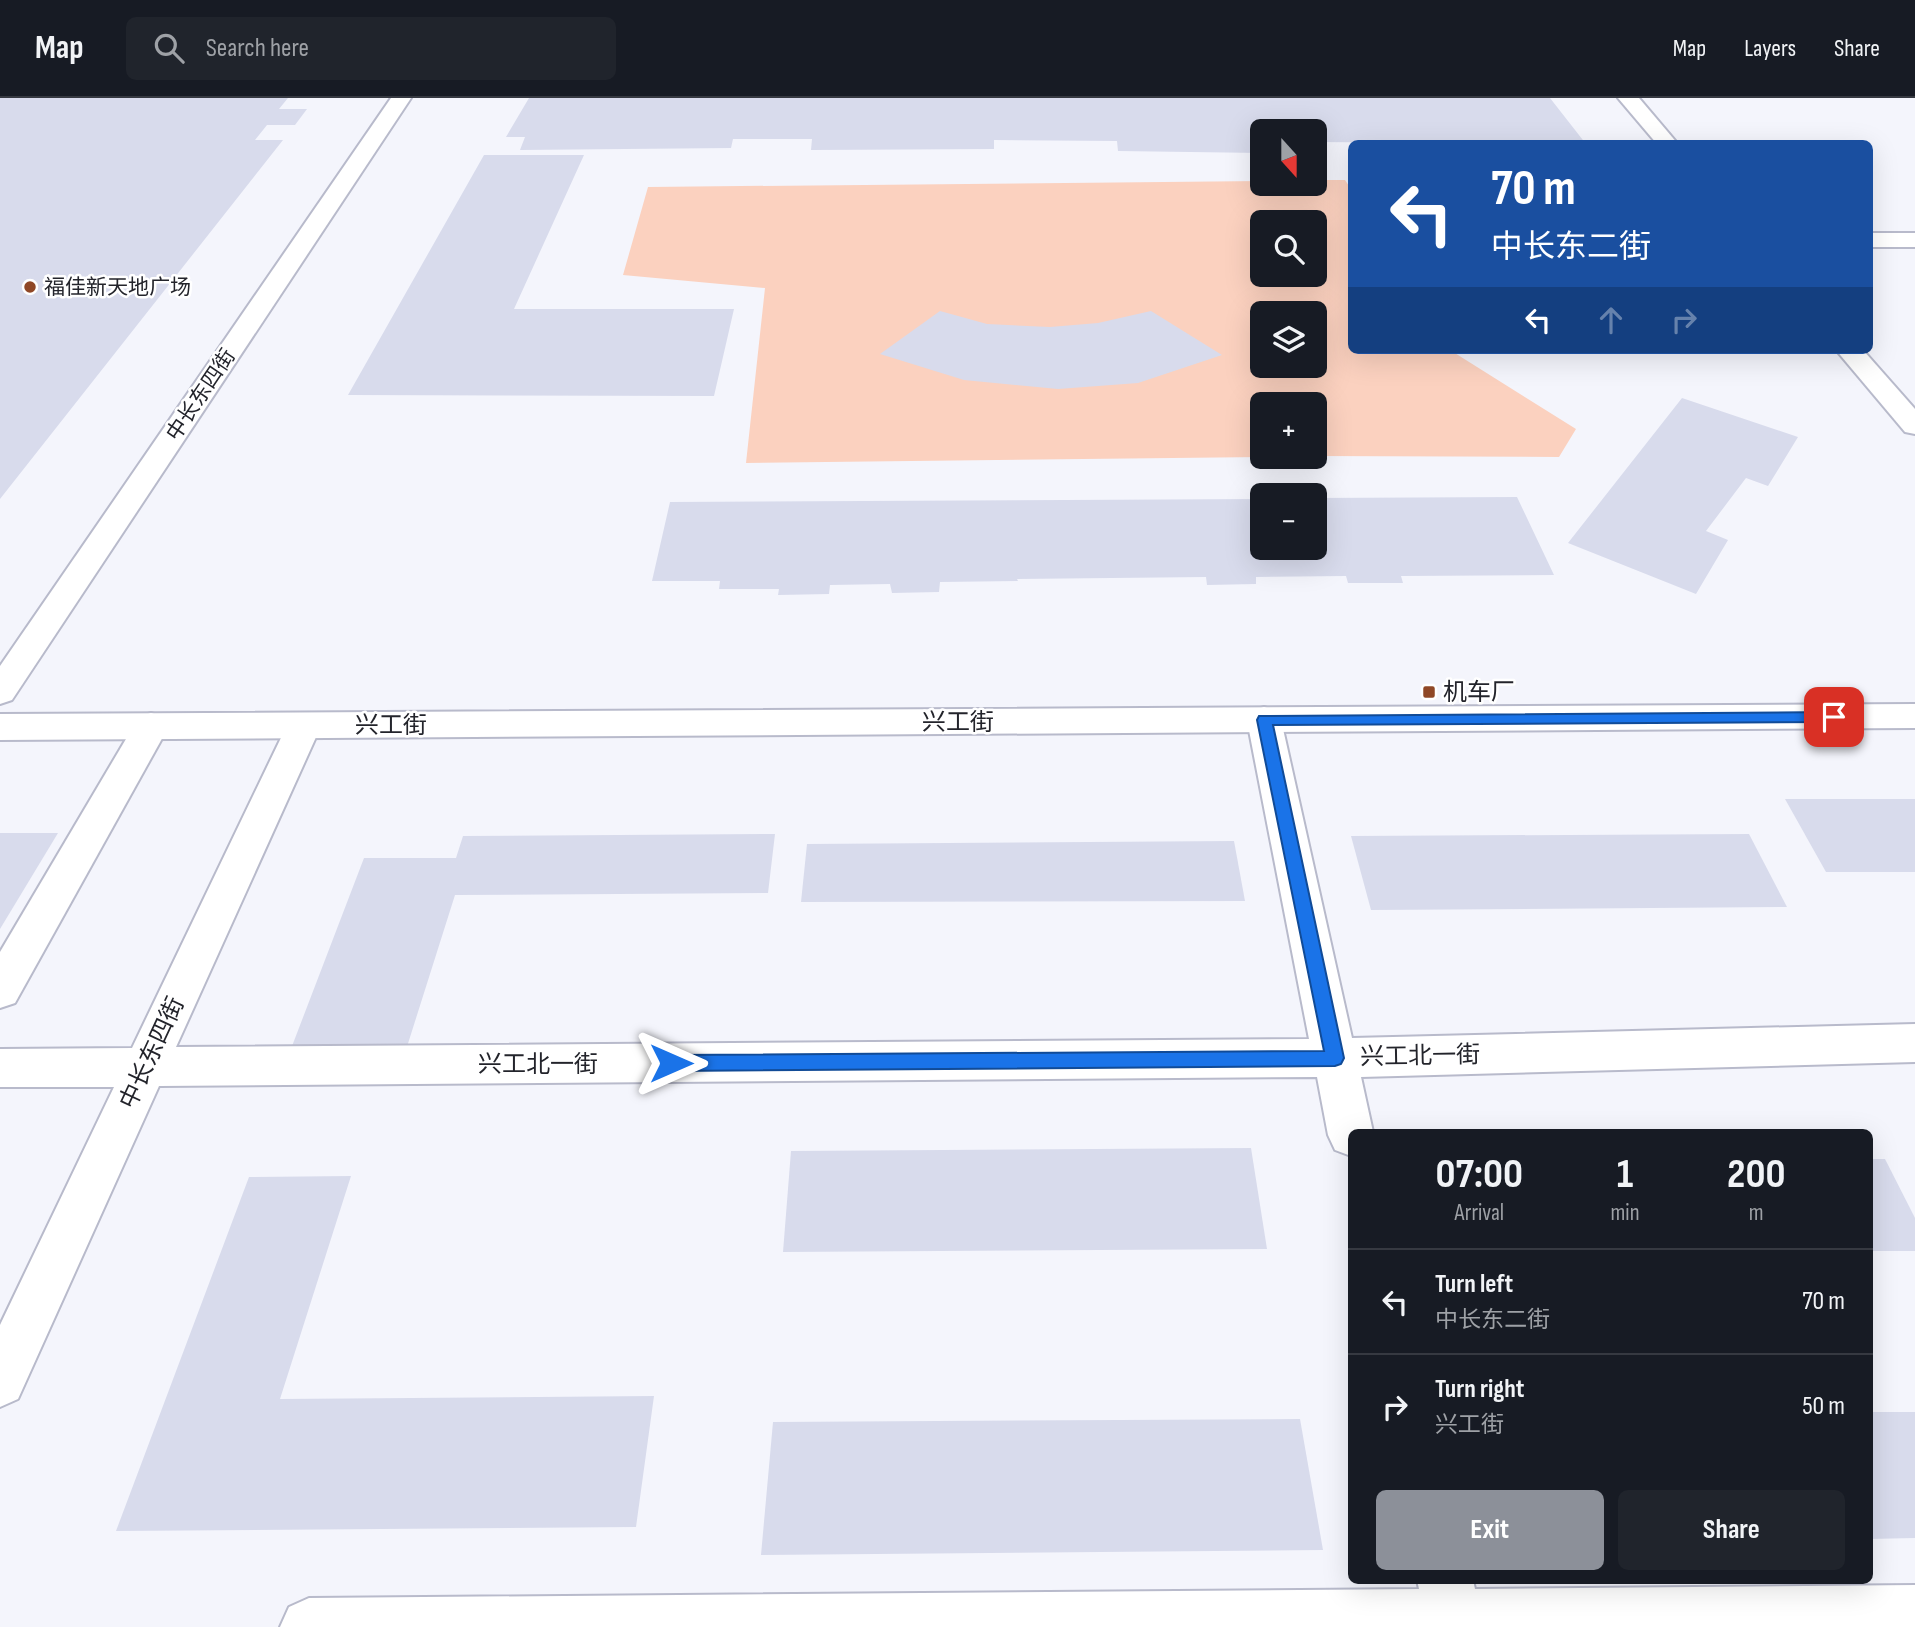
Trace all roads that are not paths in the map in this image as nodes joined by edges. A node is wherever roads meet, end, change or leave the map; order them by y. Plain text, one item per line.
1 (401, 98) edge
2 (1628, 98) edge
3 (1665, 140) edge
4 (1873, 240) edge
5 (1915, 240) edge
6 (1852, 354) edge
7 (1915, 426) edge
8 (0, 692) edge
9 (1915, 716) edge
10 (1264, 720) junction
11 (151, 726) junction
12 (303, 726) junction
13 (0, 727) edge
14 (0, 990) edge
15 (1915, 1043) edge
16 (1335, 1058) junction
17 (146, 1066) junction
18 (0, 1068) edge
19 (1350, 1129) edge
20 (0, 1381) edge
21 (1450, 1608) edge
22 (1915, 1614) edge
23 (309, 1627) edge

1 - 8 street, 中长东四街
2 - 3 street
4 - 5 street
6 - 7 street
9 - 10 street, 兴工街
10 - 12 street, 兴工街
10 - 16 street
11 - 12 street, 兴工街
11 - 13 street, 兴工街
11 - 14 street
12 - 17 street, 中长东四街
15 - 16 street, 兴工北一街
16 - 17 street, 兴工北一街
16 - 19 street
17 - 18 street, 兴工北一街
17 - 20 street, 中长东四街
21 - 22 street
21 - 23 street

